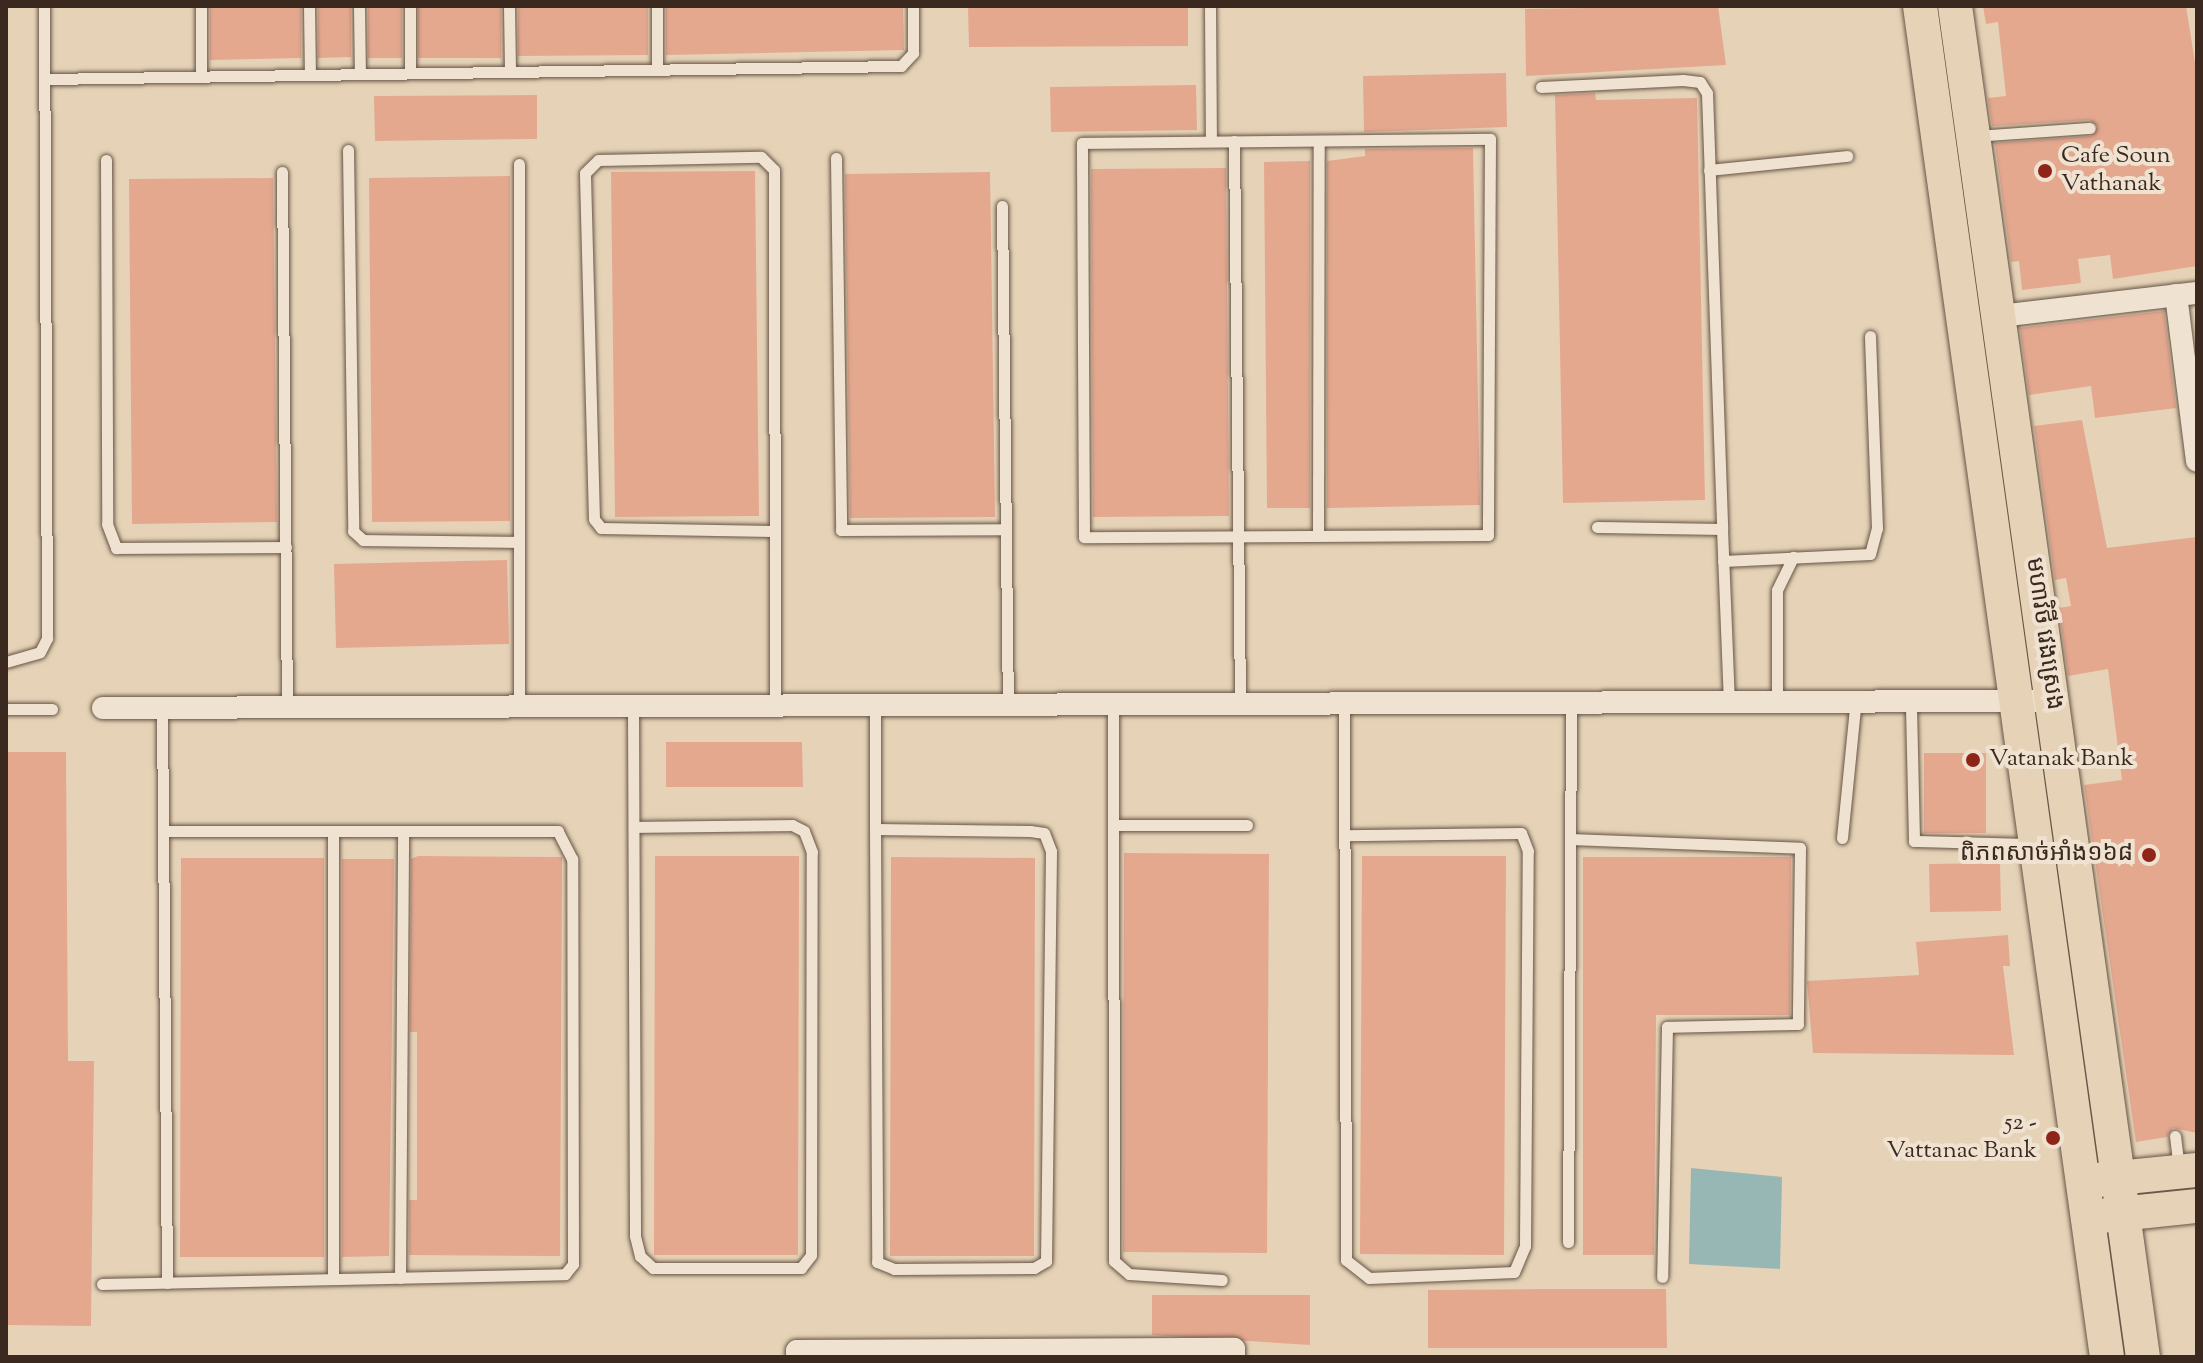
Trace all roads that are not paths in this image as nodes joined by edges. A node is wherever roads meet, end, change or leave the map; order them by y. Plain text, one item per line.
1 (44, 6) edge
2 (201, 6) edge
3 (309, 6) edge
4 (359, 6) edge
5 (410, 6) edge
6 (509, 6) edge
7 (657, 6) edge
8 (913, 6) edge
9 (1210, 6) edge
10 (1920, 6) edge
11 (1955, 6) edge
12 (657, 69) junction
13 (510, 71) junction
14 (410, 73) junction
15 (360, 74) junction
16 (310, 75) junction
17 (201, 76) junction
18 (45, 79) junction
19 (1541, 87) dead end
20 (2090, 128) dead end
21 (1975, 136) junction
22 (1211, 141) junction
23 (1234, 141) junction
24 (1319, 141) junction
25 (348, 150) dead end
26 (1847, 156) dead end
27 (836, 158) dead end
28 (106, 160) dead end
29 (519, 164) dead end
30 (1709, 170) junction
31 (282, 172) dead end
32 (1002, 206) dead end
33 (2186, 294) edge
34 (2000, 316) junction
35 (1870, 336) dead end
36 (2197, 461) edge
37 (1597, 527) dead end
38 (1006, 529) junction
39 (1722, 529) junction
40 (773, 531) junction
41 (1239, 536) junction
42 (1318, 536) junction
43 (519, 542) junction
44 (286, 547) junction
45 (1793, 557) junction
46 (1723, 561) junction
47 (6, 662) edge
48 (2052, 701) junction
49 (2017, 706) junction
50 (1571, 707) junction
51 (1729, 707) junction
52 (1777, 707) junction
53 (1855, 707) junction
54 (1911, 707) junction
55 (103, 708) dead end
56 (1008, 708) junction
57 (1113, 708) junction
58 (1240, 708) junction
59 (1344, 708) junction
60 (6, 709) edge
61 (52, 709) dead end
62 (162, 709) junction
63 (519, 709) junction
64 (633, 709) junction
65 (775, 709) junction
66 (875, 709) junction
67 (287, 710) junction
68 (1113, 825) junction
69 (1247, 825) dead end
70 (634, 827) junction
71 (875, 829) junction
72 (164, 831) junction
73 (333, 831) junction
74 (403, 831) junction
75 (1345, 835) junction
76 (1842, 838) dead end
77 (1570, 839) junction
78 (2036, 844) junction
79 (2175, 1136) dead end
80 (2188, 1171) edge
81 (2118, 1178) junction
82 (2083, 1182) junction
83 (2197, 1206) edge
84 (2123, 1213) junction
85 (2088, 1218) junction
86 (1568, 1242) dead end
87 (1662, 1277) dead end
88 (400, 1278) junction
89 (333, 1279) junction
90 (1222, 1280) dead end
91 (167, 1283) junction
92 (102, 1284) dead end
93 (951, 1353) edge
94 (1092, 1353) edge
95 (797, 1357) edge
96 (1234, 1357) edge
97 (2107, 1357) edge
98 (2143, 1357) edge

1 - 18 lane
2 - 17 lane
3 - 16 lane
4 - 15 lane
5 - 14 lane
6 - 13 lane
7 - 12 lane
8 - 12 lane
9 - 22 lane
10 - 49 main road, មហាវិថី វេងស្រេង
11 - 21 main road, មហាវិថី វេងស្រេង
12 - 13 lane
13 - 14 lane
14 - 15 lane
15 - 16 lane
16 - 17 lane
17 - 18 lane
18 - 47 lane
19 - 30 lane
20 - 21 lane
21 - 34 main road, មហាវិថី វេងស្រេង
22 - 23 lane
22 - 41 lane
23 - 24 lane
23 - 41 lane
24 - 42 lane
24 - 42 lane
25 - 43 lane
26 - 30 lane
27 - 38 lane
28 - 44 lane
29 - 43 lane
30 - 39 lane
31 - 44 lane
32 - 38 lane
33 - 34 street
33 - 36 street
34 - 48 main road, មហាវិថី វេងស្រេង
35 - 45 lane
37 - 39 lane
38 - 56 lane
39 - 46 lane
40 - 40 lane
40 - 65 lane
41 - 42 lane
41 - 58 lane
43 - 63 lane
44 - 67 lane
45 - 46 lane
45 - 52 lane
46 - 51 lane
48 - 49 street
48 - 81 main road, មហាវិថី វេងស្រេង
49 - 54 street
49 - 78 main road, មហាវិថី វេងស្រេង
50 - 51 street
50 - 59 street
50 - 77 lane
51 - 52 street
52 - 53 street
53 - 54 street
53 - 76 lane
54 - 78 lane
55 - 62 street
56 - 57 street
56 - 66 street
57 - 58 street
57 - 68 lane
58 - 59 street
59 - 75 lane
60 - 61 lane
62 - 67 street
62 - 72 lane
63 - 64 street
63 - 67 street
64 - 65 street
64 - 70 lane
65 - 66 street
66 - 71 lane
68 - 69 lane
68 - 90 lane
70 - 70 lane
71 - 71 lane
72 - 73 lane
72 - 91 lane
73 - 74 lane
73 - 89 lane
74 - 88 lane
74 - 88 lane
75 - 75 lane
77 - 86 lane
77 - 87 lane
78 - 82 main road, មហាវិថី វេងស្រេង
79 - 80 lane
80 - 81 main road
81 - 82 main road
81 - 84 main road, មហាវិថី វេងស្រេង
82 - 85 main road, មហាវិថី វេងស្រេង
83 - 84 main road
84 - 85 main road
84 - 98 main road, មហាវិថី វេងស្រេង
85 - 97 main road, មហាវិថី វេងស្រេង
88 - 89 lane
89 - 91 lane
91 - 92 lane
93 - 94 street
93 - 95 street
94 - 96 street

